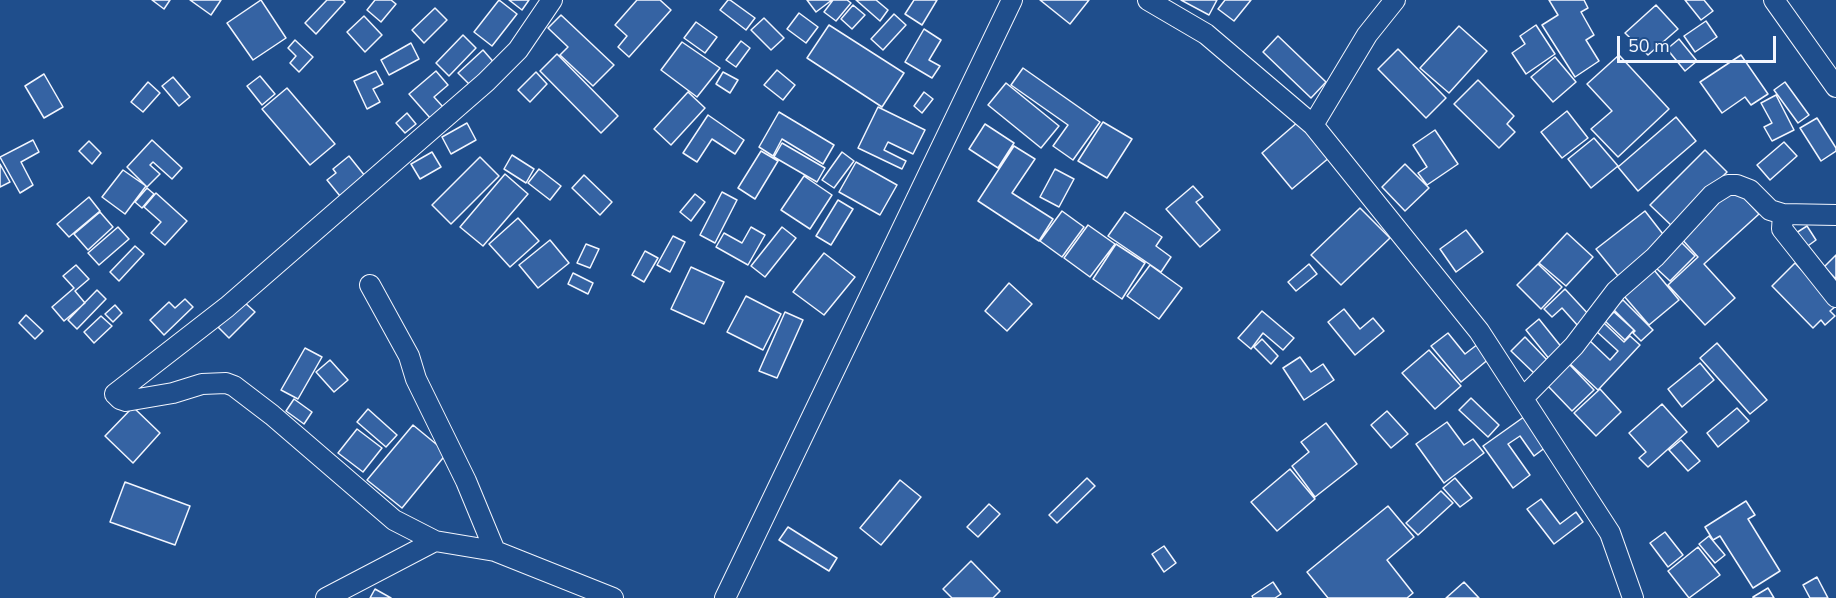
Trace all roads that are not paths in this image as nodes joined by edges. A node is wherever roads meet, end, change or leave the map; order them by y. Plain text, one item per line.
1 (552, 0) edge
2 (1012, 0) edge
3 (1148, 0) edge
4 (1395, 0) edge
5 (1774, 0) edge
6 (1836, 87) edge
7 (1313, 125) junction
8 (1783, 214) junction
9 (1836, 215) edge
10 (370, 285) dead end
11 (1836, 297) edge
12 (1523, 398) junction
13 (435, 541) junction
14 (495, 551) junction
15 (326, 598) edge
16 (613, 598) edge
17 (724, 598) edge
18 (1633, 598) edge

1 - 13 street
2 - 17 street
3 - 7 street
4 - 7 street
5 - 6 street
7 - 12 street
8 - 9 street
8 - 11 street
8 - 12 street
10 - 14 street
12 - 18 street
13 - 14 street
13 - 15 street
14 - 16 street

